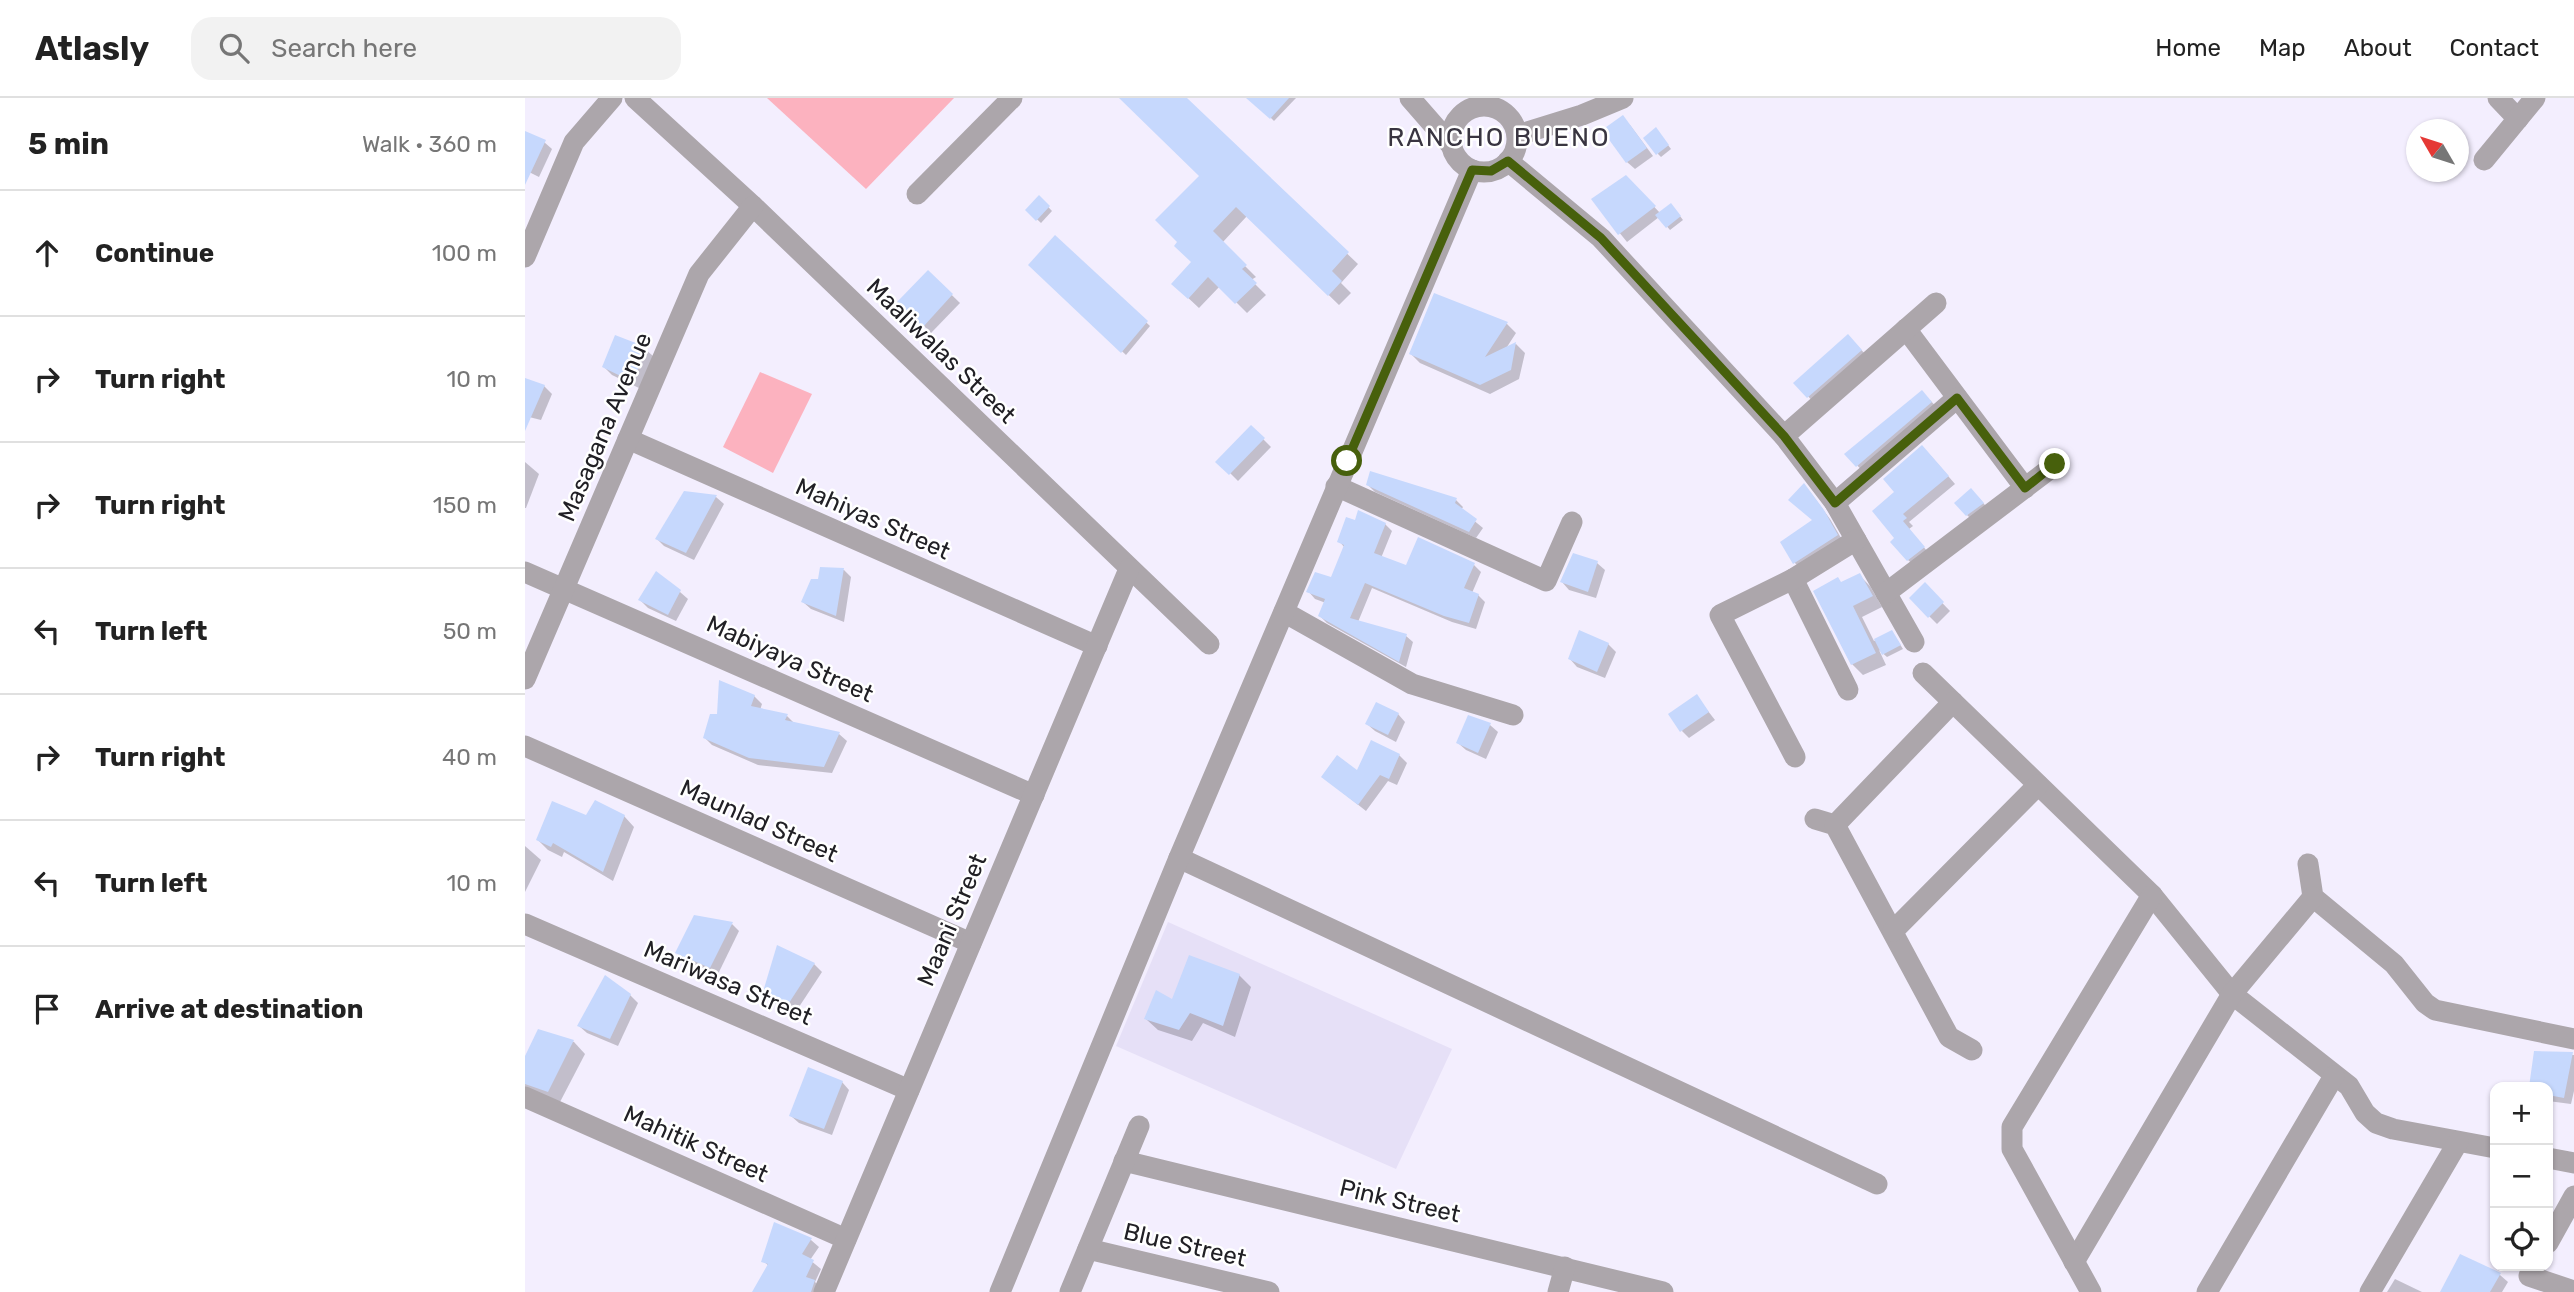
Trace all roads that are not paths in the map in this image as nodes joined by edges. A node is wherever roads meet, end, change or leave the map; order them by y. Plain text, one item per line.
1 (612, 98) edge
2 (635, 98) edge
3 (1012, 98) edge
4 (1410, 98) edge
5 (1623, 98) edge
6 (2498, 98) edge
7 (2535, 98) edge
8 (2518, 119) junction
9 (1518, 135) junction
10 (1451, 145) junction
11 (2484, 160) dead end
12 (1508, 161) junction
13 (1472, 170) junction
14 (917, 194) dead end
15 (753, 206) junction
16 (525, 257) edge
17 (1936, 303) dead end
18 (1906, 329) junction
19 (1957, 398) junction
20 (1784, 436) junction
21 (628, 439) junction
22 (2055, 464) dead end
23 (1336, 486) junction
24 (2025, 488) junction
25 (1835, 503) junction
26 (1572, 522) dead end
27 (1856, 540) junction
28 (1129, 569) junction
29 (525, 572) edge
30 (1793, 579) junction
31 (565, 589) junction
32 (1886, 593) junction
33 (1284, 612) junction
34 (1914, 642) dead end
35 (1209, 644) dead end
36 (1097, 646) junction
37 (1923, 673) dead end
38 (525, 679) edge
39 (1848, 690) dead end
40 (1954, 702) junction
41 (1513, 715) dead end
42 (525, 746) edge
43 (1795, 757) dead end
44 (2038, 785) junction
45 (1034, 794) junction
46 (1815, 819) dead end
47 (1835, 825) junction
48 (1179, 858) junction
49 (2308, 864) dead end
50 (2152, 895) junction
51 (2313, 897) junction
52 (525, 924) edge
53 (1892, 931) junction
54 (971, 943) junction
55 (2232, 994) junction
56 (2574, 1039) edge
57 (1972, 1050) dead end
58 (2334, 1076) junction
59 (909, 1090) junction
60 (525, 1097) edge
61 (1139, 1126) dead end
62 (2458, 1142) junction
63 (2490, 1148) edge
64 (2553, 1159) edge
65 (1124, 1161) junction
66 (2574, 1163) edge
67 (1877, 1184) dead end
68 (2574, 1196) edge
69 (2553, 1234) edge
70 (846, 1239) junction
71 (1088, 1249) junction
72 (2074, 1262) junction
73 (1565, 1267) junction
74 (2528, 1278) edge
75 (2574, 1291) edge
76 (824, 1292) edge
77 (1000, 1292) edge
78 (1070, 1292) edge
79 (1269, 1292) edge
80 (1558, 1292) edge
81 (1663, 1292) edge
82 (2091, 1292) edge
83 (2207, 1292) edge
84 (2370, 1292) edge

1 - 16 street
2 - 15 street, Maaliwalas Street
3 - 14 street
4 - 10 street
5 - 9 street
6 - 8 street
7 - 8 street
8 - 11 street
9 - 10 street
9 - 12 street
10 - 13 street
12 - 13 street
12 - 20 street
13 - 23 street
15 - 21 street, Masagana Avenue
15 - 28 street, Maaliwalas Street
17 - 18 street
18 - 19 street
18 - 20 street
19 - 24 street
19 - 25 street
20 - 25 street
21 - 31 street, Masagana Avenue
21 - 36 street, Mahiyas Street
22 - 24 street
23 - 26 street
23 - 33 street
24 - 32 street
25 - 27 street
27 - 30 street
27 - 32 street
28 - 35 street, Maaliwalas Street
28 - 36 street, Maani Street
29 - 31 street, Mabiyaya Street
30 - 39 street
30 - 43 street
31 - 38 street, Masagana Avenue
31 - 45 street, Mabiyaya Street
32 - 34 street
33 - 41 street
33 - 48 street
36 - 45 street, Maani Street
37 - 40 street
40 - 44 street
40 - 47 street
42 - 54 street, Maunlad Street
44 - 50 street
44 - 53 street
45 - 54 street, Maani Street
46 - 47 street
47 - 53 street
48 - 67 street
48 - 77 street
49 - 51 street
50 - 55 street
50 - 72 street
51 - 55 street
51 - 56 street
52 - 59 street, Mariwasa Street
53 - 57 street
54 - 59 street, Maani Street
55 - 58 street
55 - 72 street
58 - 62 street
58 - 83 street
59 - 70 street, Maani Street
60 - 70 street, Mahitik Street
61 - 65 street
62 - 63 street
62 - 84 street
64 - 66 street
65 - 71 street
65 - 73 street, Pink Street
68 - 69 street
70 - 76 street, Maani Street
71 - 78 street
71 - 79 street, Blue Street
72 - 82 street
73 - 80 street
73 - 81 street, Pink Street
74 - 75 street

